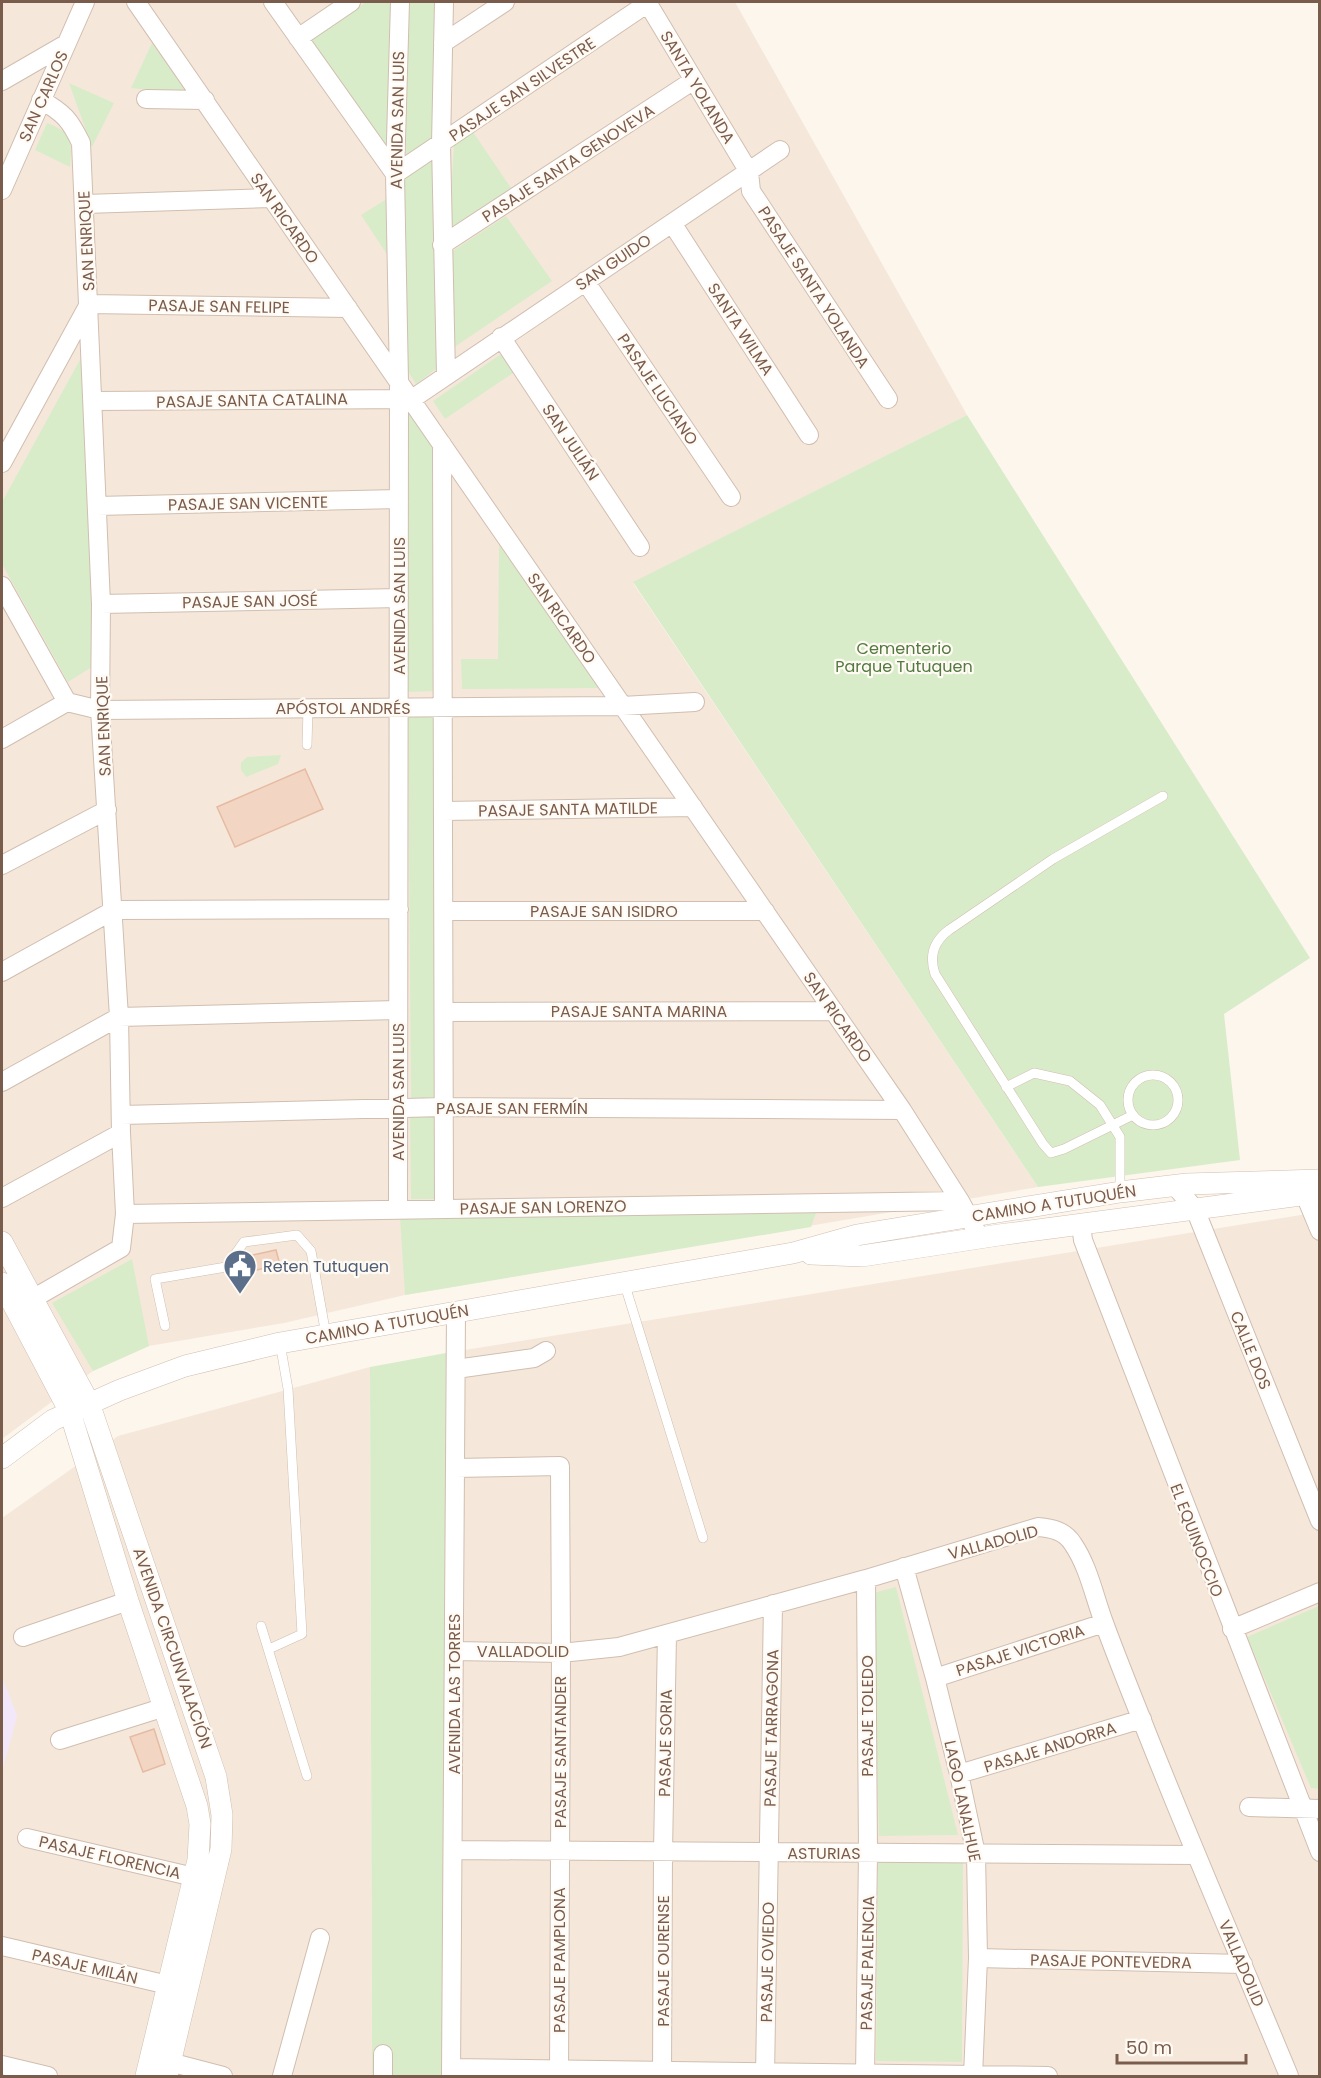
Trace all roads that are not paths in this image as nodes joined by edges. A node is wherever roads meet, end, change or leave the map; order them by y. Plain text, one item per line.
1 (85, 2) edge
2 (136, 2) edge
3 (273, 2) edge
4 (351, 2) edge
5 (400, 2) edge
6 (444, 2) edge
7 (505, 2) edge
8 (647, 2) edge
9 (298, 38) junction
10 (443, 43) junction
11 (66, 44) junction
12 (2, 81) edge
13 (694, 81) junction
14 (146, 99) dead end
15 (41, 100) junction
16 (205, 100) junction
17 (441, 144) junction
18 (780, 150) dead end
19 (749, 172) junction
20 (395, 174) junction
21 (2, 190) edge
22 (271, 198) junction
23 (85, 204) junction
24 (672, 224) junction
25 (442, 245) junction
26 (585, 282) junction
27 (89, 304) junction
28 (348, 308) junction
29 (501, 338) junction
30 (446, 374) junction
31 (403, 393) junction
32 (888, 399) dead end
33 (93, 401) junction
34 (809, 435) dead end
35 (442, 444) junction
36 (2, 463) edge
37 (731, 497) dead end
38 (399, 499) junction
39 (97, 506) junction
40 (640, 547) dead end
41 (2, 586) edge
42 (399, 598) junction
43 (101, 604) junction
44 (68, 702) junction
45 (695, 702) dead end
46 (622, 706) junction
47 (308, 708) junction
48 (399, 708) junction
49 (443, 708) junction
50 (100, 710) junction
51 (2, 738) edge
52 (307, 745) dead end
53 (1163, 796) dead end
54 (693, 807) junction
55 (107, 810) junction
56 (443, 811) junction
57 (2, 865) edge
58 (399, 909) junction
59 (114, 910) junction
60 (444, 911) junction
61 (765, 911) junction
62 (2, 972) edge
63 (398, 1010) junction
64 (834, 1011) junction
65 (444, 1012) junction
66 (119, 1017) junction
67 (2, 1082) edge
68 (1006, 1087) junction
69 (444, 1107) junction
70 (398, 1109) junction
71 (902, 1110) junction
72 (1133, 1114) junction
73 (121, 1124) junction
74 (1113, 1125) junction
75 (1174, 1185) junction
76 (1311, 1187) edge
77 (1120, 1192) junction
78 (2, 1198) edge
79 (444, 1209) junction
80 (965, 1209) junction
81 (1195, 1209) junction
82 (398, 1210) junction
83 (125, 1214) junction
84 (1114, 1220) junction
85 (1081, 1225) junction
86 (1320, 1231) edge
87 (980, 1238) junction
88 (2, 1242) edge
89 (793, 1253) junction
90 (624, 1282) junction
91 (2, 1283) edge
92 (24, 1304) junction
93 (456, 1312) junction
94 (165, 1326) dead end
95 (326, 1335) junction
96 (280, 1343) junction
97 (546, 1350) dead end
98 (456, 1369) junction
99 (80, 1408) junction
100 (2, 1458) edge
101 (455, 1468) junction
102 (1320, 1521) edge
103 (703, 1538) dead end
104 (904, 1567) junction
105 (866, 1579) junction
106 (1320, 1592) edge
107 (129, 1601) junction
108 (773, 1604) junction
109 (1104, 1623) junction
110 (261, 1626) dead end
111 (1232, 1629) junction
112 (667, 1634) junction
113 (23, 1637) dead end
114 (269, 1649) junction
115 (454, 1651) junction
116 (561, 1653) junction
117 (935, 1678) junction
118 (191, 1700) junction
119 (165, 1707) junction
120 (1142, 1719) junction
121 (60, 1740) dead end
122 (959, 1774) junction
123 (307, 1776) dead end
124 (1249, 1807) dead end
125 (1311, 1809) edge
126 (27, 1838) dead end
127 (453, 1850) junction
128 (560, 1851) junction
129 (663, 1851) junction
130 (769, 1852) junction
131 (1320, 1852) edge
132 (868, 1853) junction
133 (976, 1854) junction
134 (1196, 1856) junction
135 (194, 1877) junction
136 (320, 1938) dead end
137 (2, 1946) edge
138 (978, 1958) junction
139 (1243, 1964) junction
140 (168, 1985) junction
141 (383, 2054) dead end
142 (2, 2066) edge
143 (158, 2068) edge
144 (452, 2072) edge
145 (559, 2073) edge
146 (662, 2074) edge
147 (765, 2074) edge
148 (865, 2075) edge
149 (48, 2076) edge
150 (223, 2076) edge
151 (282, 2076) edge
152 (383, 2076) edge
153 (974, 2076) edge
154 (1048, 2076) edge
155 (1289, 2076) edge

1 - 11 street, SAN CARLOS
2 - 16 street, SAN RICARDO
3 - 9 street
4 - 9 street
5 - 20 street, AVENIDA SAN LUIS
6 - 10 street
7 - 10 street
8 - 13 street, SANTA YOLANDA
8 - 17 street, PASAJE SAN SILVESTRE
9 - 20 street
10 - 17 street
11 - 12 street
11 - 15 street, SAN CARLOS
13 - 19 street, SANTA YOLANDA
13 - 25 street, PASAJE SANTA GENOVEVA
14 - 16 street
15 - 21 street, SAN CARLOS
15 - 23 street, SAN ENRIQUE
16 - 22 street, SAN RICARDO
17 - 20 street, PASAJE SAN SILVESTRE
17 - 25 street
18 - 19 street, SAN GUIDO
19 - 24 street, SAN GUIDO
19 - 32 street, PASAJE SANTA YOLANDA
20 - 31 street, AVENIDA SAN LUIS
22 - 23 street
22 - 28 street, SAN RICARDO
23 - 27 street, SAN ENRIQUE
24 - 26 street, SAN GUIDO
24 - 34 street, SANTA WILMA
25 - 30 street
26 - 29 street, SAN GUIDO
26 - 37 street, PASAJE LUCIANO
27 - 28 street, PASAJE SAN FELIPE
27 - 33 street, SAN ENRIQUE
27 - 36 street
28 - 31 street, SAN RICARDO
29 - 30 street, SAN GUIDO
29 - 40 street, SAN JULIÁN
30 - 31 street
31 - 33 street, PASAJE SANTA CATALINA
31 - 35 street, SAN RICARDO
31 - 38 street, AVENIDA SAN LUIS
33 - 39 street, SAN ENRIQUE
35 - 46 street, SAN RICARDO
35 - 49 street
38 - 39 street, PASAJE SAN VICENTE
38 - 42 street, AVENIDA SAN LUIS
39 - 43 street, SAN ENRIQUE
41 - 44 street
42 - 43 street, PASAJE SAN JOSÉ
42 - 48 street, AVENIDA SAN LUIS
43 - 50 street, SAN ENRIQUE
44 - 50 street, APÓSTOL ANDRÉS
44 - 51 street
45 - 46 street, APÓSTOL ANDRÉS
46 - 49 street, APÓSTOL ANDRÉS
46 - 54 street, SAN RICARDO
47 - 48 street, APÓSTOL ANDRÉS
47 - 50 street, APÓSTOL ANDRÉS
47 - 52 lane
48 - 49 street, APÓSTOL ANDRÉS
48 - 58 street, AVENIDA SAN LUIS
49 - 56 street
50 - 55 street, SAN ENRIQUE
53 - 68 lane
54 - 56 street, PASAJE SANTA MATILDE
54 - 61 street, SAN RICARDO
55 - 57 street
55 - 59 street, SAN ENRIQUE
56 - 60 street
58 - 59 street
58 - 63 street, AVENIDA SAN LUIS
59 - 62 street
59 - 66 street, SAN ENRIQUE
60 - 61 street, PASAJE SAN ISIDRO
60 - 65 street
61 - 64 street, SAN RICARDO
63 - 66 street
63 - 70 street, AVENIDA SAN LUIS
64 - 65 street, PASAJE SANTA MARINA
64 - 71 street, SAN RICARDO
65 - 69 street
66 - 67 street
66 - 73 street, SAN ENRIQUE
68 - 74 lane
68 - 74 lane
69 - 70 street, PASAJE SAN FERMÍN
69 - 71 street, PASAJE SAN FERMÍN
69 - 79 street
70 - 73 street, PASAJE SAN FERMÍN
70 - 82 street, AVENIDA SAN LUIS
71 - 80 street, SAN RICARDO
72 - 72 lane
72 - 74 lane
73 - 78 street
73 - 83 street, SAN ENRIQUE
74 - 77 lane
75 - 76 street, CAMINO A TUTUQUÉN
75 - 77 street, CAMINO A TUTUQUÉN
75 - 81 street, CALLE DOS
76 - 81 street, CAMINO A TUTUQUÉN
76 - 86 street
77 - 80 street, CAMINO A TUTUQUÉN
77 - 84 street
79 - 80 street, PASAJE SAN LORENZO
79 - 82 street, PASAJE SAN LORENZO
80 - 87 street, SAN RICARDO
80 - 89 street, CAMINO A TUTUQUÉN
81 - 84 street, CAMINO A TUTUQUÉN
81 - 102 street, CALLE DOS
82 - 83 street, PASAJE SAN LORENZO
83 - 92 street, SAN ENRIQUE
84 - 85 street, CAMINO A TUTUQUÉN
85 - 87 street, CAMINO A TUTUQUÉN
85 - 111 street, EL EQUINOCCIO
87 - 89 street, CAMINO A TUTUQUÉN
88 - 92 street, AVENIDA CIRCUNVALACIÓN
89 - 90 street, CAMINO A TUTUQUÉN
90 - 93 street, CAMINO A TUTUQUÉN
90 - 103 lane
91 - 92 street, AVENIDA CIRCUNVALACIÓN
92 - 99 street, AVENIDA CIRCUNVALACIÓN
93 - 95 street, CAMINO A TUTUQUÉN
93 - 98 street, AVENIDA LAS TORRES
94 - 95 lane
95 - 96 street, CAMINO A TUTUQUÉN
96 - 99 street, CAMINO A TUTUQUÉN
96 - 114 lane
97 - 98 street
98 - 101 street, AVENIDA LAS TORRES
99 - 100 street, CAMINO A TUTUQUÉN
99 - 107 street, AVENIDA CIRCUNVALACIÓN
99 - 118 street, AVENIDA CIRCUNVALACIÓN
101 - 115 street, AVENIDA LAS TORRES
101 - 116 street, PASAJE SANTANDER
104 - 105 street, VALLADOLID
104 - 109 street, VALLADOLID
104 - 117 street, LAGO LANALHUE
105 - 108 street, VALLADOLID
105 - 132 street, PASAJE TOLEDO
106 - 111 street
107 - 113 street
107 - 119 street, AVENIDA CIRCUNVALACIÓN
108 - 112 street, VALLADOLID
108 - 130 street, PASAJE TARRAGONA
109 - 117 street, PASAJE VICTORIA
109 - 120 street, VALLADOLID
110 - 114 lane
111 - 125 street, EL EQUINOCCIO
112 - 116 street, VALLADOLID
112 - 129 street, PASAJE SORIA
114 - 123 lane
115 - 116 street, VALLADOLID
115 - 127 street, AVENIDA LAS TORRES
116 - 128 street, PASAJE SANTANDER
117 - 122 street, LAGO LANALHUE
118 - 119 street
118 - 143 street, AVENIDA CIRCUNVALACIÓN
119 - 121 street
119 - 135 street, AVENIDA CIRCUNVALACIÓN
120 - 122 street, PASAJE ANDORRA
120 - 134 street, VALLADOLID
122 - 133 street, LAGO LANALHUE
124 - 125 street
125 - 131 street, EL EQUINOCCIO
126 - 135 street, PASAJE FLORENCIA
127 - 128 street, ASTURIAS
127 - 144 street, AVENIDA LAS TORRES
128 - 129 street, ASTURIAS
128 - 145 street, PASAJE PAMPLONA
129 - 130 street, ASTURIAS
129 - 146 street, PASAJE OURENSE
130 - 132 street, ASTURIAS
130 - 147 street, PASAJE OVIEDO
132 - 133 street, ASTURIAS
132 - 148 street, PASAJE PALENCIA
133 - 134 street, ASTURIAS
133 - 138 street, LAGO LANALHUE
134 - 139 street, VALLADOLID
135 - 140 street, AVENIDA CIRCUNVALACIÓN
136 - 151 street
137 - 140 street, PASAJE MILÁN
138 - 139 street, PASAJE PONTEVEDRA
138 - 153 street, LAGO LANALHUE
139 - 155 street, VALLADOLID
140 - 143 street, AVENIDA CIRCUNVALACIÓN
141 - 152 street
142 - 149 street
143 - 150 street
144 - 145 street
145 - 146 street
146 - 147 street
147 - 148 street
148 - 153 street
153 - 154 street

